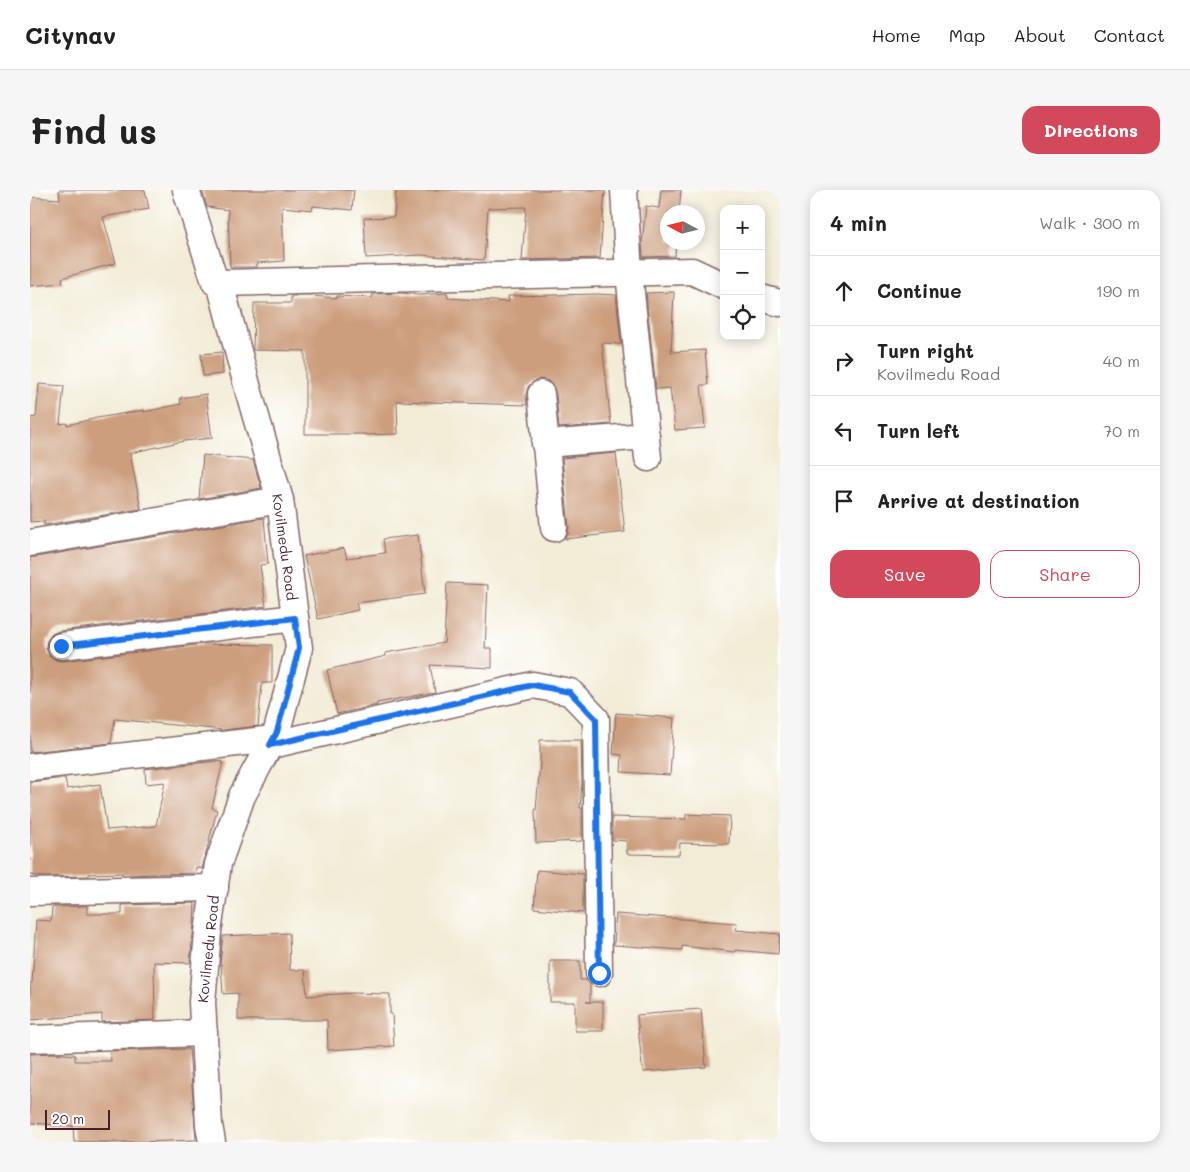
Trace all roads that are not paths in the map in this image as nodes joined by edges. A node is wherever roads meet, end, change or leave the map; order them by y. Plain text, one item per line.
1 (186, 190) edge
2 (624, 190) edge
3 (629, 273) junction
4 (220, 283) junction
5 (720, 284) edge
6 (765, 299) edge
7 (780, 302) edge
8 (541, 394) dead end
9 (545, 444) junction
10 (280, 500) junction
11 (554, 528) dead end
12 (30, 543) edge
13 (295, 618) junction
14 (61, 646) dead end
15 (272, 742) junction
16 (30, 767) edge
17 (215, 888) junction
18 (30, 892) edge
19 (599, 973) dead end
20 (204, 1033) junction
21 (30, 1039) edge
22 (212, 1142) edge

1 - 4 street, Kovilmedu Road
2 - 3 street
3 - 4 street
3 - 5 street
3 - 9 street
4 - 10 street, Kovilmedu Road
6 - 7 street
8 - 9 street
9 - 11 street
10 - 12 street
10 - 13 street, Kovilmedu Road
13 - 14 street
13 - 15 street, Kovilmedu Road
15 - 16 street
15 - 17 street, Kovilmedu Road
15 - 19 street
17 - 18 street
17 - 20 street, Kovilmedu Road
20 - 21 street
20 - 22 street, Kovilmedu Road

